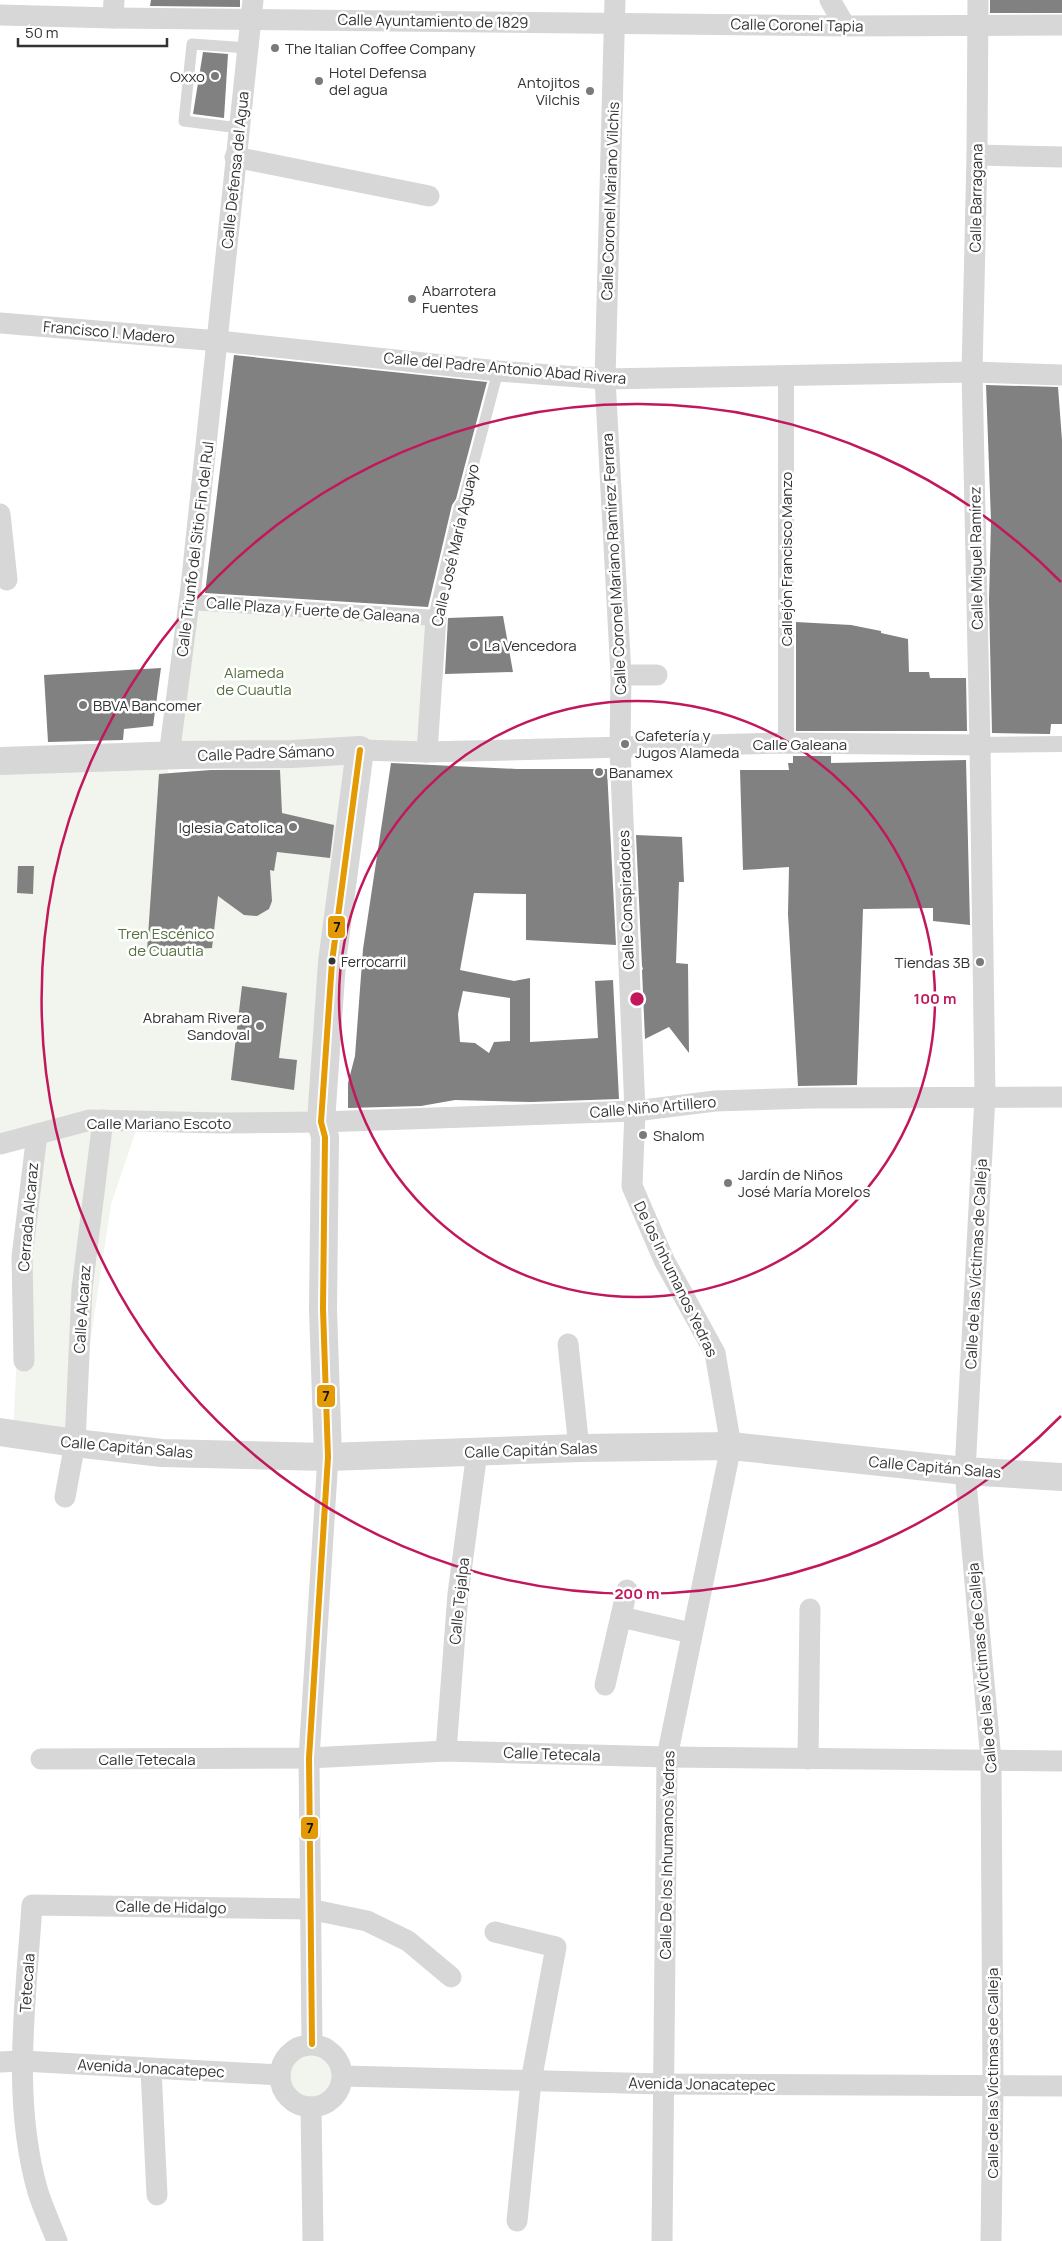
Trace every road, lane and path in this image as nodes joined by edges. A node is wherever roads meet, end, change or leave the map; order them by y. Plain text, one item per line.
1 (615, 0) edge
2 (830, 0) edge
3 (978, 0) edge
4 (114, 9) edge
5 (252, 10) edge
6 (0, 15) edge
7 (616, 23) junction
8 (978, 25) junction
9 (1062, 25) edge
10 (845, 26) junction
11 (193, 31) junction
12 (248, 48) junction
13 (239, 128) junction
14 (977, 155) junction
15 (235, 157) junction
16 (1062, 157) edge
17 (429, 196) dead end
18 (0, 323) edge
19 (218, 341) junction
20 (498, 371) junction
21 (972, 372) junction
22 (786, 374) junction
23 (1062, 375) edge
24 (605, 379) junction
25 (462, 508) joint
26 (0, 514) edge
27 (7, 580) dead end
28 (189, 602) junction
29 (436, 618) junction
30 (621, 675) junction
31 (656, 676) dead end
32 (786, 743) junction
33 (1062, 744) edge
34 (980, 745) junction
35 (620, 748) junction
36 (360, 750) junction
37 (427, 752) junction
38 (169, 756) junction
39 (1, 765) edge
40 (985, 1096) junction
41 (1062, 1097) edge
42 (635, 1111) junction
43 (103, 1120) junction
44 (321, 1122) junction
45 (37, 1134) junction
46 (0, 1144) edge
47 (568, 1344) dead end
48 (24, 1361) dead end
49 (0, 1432) edge
50 (75, 1443) junction
51 (730, 1446) junction
52 (579, 1448) junction
53 (477, 1452) junction
54 (328, 1457) junction
55 (965, 1471) junction
56 (1062, 1477) edge
57 (65, 1497) dead end
58 (628, 1590) dead end
59 (810, 1609) dead end
60 (621, 1617) junction
61 (691, 1633) junction
62 (605, 1685) dead end
63 (446, 1751) junction
64 (666, 1757) junction
65 (309, 1758) junction
66 (808, 1759) junction
67 (41, 1760) dead end
68 (991, 1760) junction
69 (1062, 1761) edge
70 (32, 1905) joint
71 (309, 1909) junction
72 (496, 1932) dead end
73 (451, 1976) dead end
74 (312, 2044) junction
75 (22, 2061) junction
76 (0, 2062) edge
77 (151, 2069) junction
78 (280, 2075) junction
79 (343, 2076) junction
80 (531, 2080) junction
81 (664, 2084) junction
82 (1062, 2086) edge
83 (993, 2087) junction
84 (311, 2107) junction
85 (157, 2195) dead end
86 (517, 2221) dead end
87 (57, 2241) edge
88 (313, 2241) edge
89 (662, 2241) edge
90 (991, 2241) edge

1 - 7 street, Calle Coronel Mariano Vilchis
2 - 10 street
3 - 8 street, Calle Barragana
4 - 6 street, Calle Ayuntamiento de 1829
4 - 11 street, Calle Ayuntamiento de 1829
5 - 7 street, Calle Ayuntamiento de 1829
5 - 11 street, Calle Ayuntamiento de 1829
5 - 12 street, Calle Defensa del Agua
7 - 10 street, Calle Coronel Tapia
7 - 24 street, Calle Coronel Mariano Vilchis
8 - 9 street, Calle Coronel Tapia
8 - 10 street, Calle Coronel Tapia
8 - 14 street, Calle Barragana
11 - 12 lane
11 - 13 lane
12 - 13 street, Calle Defensa del Agua
13 - 15 street, Calle Defensa del Agua
14 - 16 street
14 - 21 street, Calle Barragana
15 - 17 street
15 - 19 street, Calle Defensa del Agua
18 - 19 street, Francisco I. Madero
19 - 20 street, Calle del Padre Antonio Abad Rivera
19 - 28 street, Calle Triunfo del Sitio Fin del Rul
20 - 24 street, Calle del Padre Antonio Abad Rivera
20 - 25 lane, Calle José María Aguayo
21 - 22 street, Calle del Padre Antonio Abad Rivera
21 - 23 street, Calle del Padre Antonio Abad Rivera
21 - 34 street, Calle Miguel Ramírez
22 - 24 street, Calle del Padre Antonio Abad Rivera
22 - 32 street, Callejón Francisco Manzo
24 - 30 street, Calle Coronel Mariano Ramírez Ferrara
25 - 29 street, Calle José María Aguayo
26 - 27 street
28 - 29 street, Calle Plaza y Fuerte de Galeana
28 - 38 street, Calle Triunfo del Sitio Fin del Rul
29 - 37 street, Calle José María Aguayo
30 - 31 street
30 - 35 street, Calle Coronel Mariano Ramírez Ferrara
32 - 34 street, Calle Galeana
32 - 35 street, Calle Galeana
33 - 34 street
34 - 40 street, Calle Miguel Ramírez
35 - 37 street, Calle Padre Sámano
35 - 42 street, Calle Conspiradores
36 - 37 street, Calle Padre Sámano
36 - 38 street, Calle Padre Sámano
36 - 44 street
38 - 39 street, Calle Padre Sámano
40 - 41 street, Calle Niño Artillero
40 - 42 street, Calle Niño Artillero
40 - 55 street, Calle de las Víctimas de Calleja
42 - 44 street, Calle Niño Artillero
42 - 51 street, De los Inhumanos Yedras
43 - 44 street, Calle Mariano Escoto
43 - 45 street, Calle Mariano Escoto
43 - 50 street, Calle Alcaraz
44 - 54 street
45 - 46 street, Calle Mariano Escoto
45 - 48 street, Cerrada Alcaraz
47 - 52 street
49 - 50 street, Calle Capitán Salas
50 - 54 street, Calle Capitán Salas
50 - 57 street, Calle Alcaraz
51 - 52 street, Calle Capitán Salas
51 - 55 street, Calle Capitán Salas
51 - 61 street, Calle De los Inhumanos Yedras
52 - 53 street, Calle Capitán Salas
53 - 54 street, Calle Capitán Salas
53 - 63 street, Calle Tejalpa
54 - 65 street
55 - 56 street, Calle Capitán Salas
55 - 68 street, Calle de las Víctimas de Calleja
58 - 60 street
59 - 66 street
60 - 61 street
60 - 62 street
61 - 64 street, Calle De los Inhumanos Yedras
63 - 64 street, Calle Tetecala
63 - 65 street, Calle Tetecala
64 - 66 street, Calle Tetecala
64 - 81 street, Calle De los Inhumanos Yedras
65 - 67 street, Calle Tetecala
65 - 71 street
66 - 68 street, Calle Tetecala
68 - 69 street, Calle Tetecala
68 - 83 street, Calle de las Víctimas de Calleja
70 - 71 street, Calle de Hidalgo
70 - 75 street, Tetecala
71 - 73 street, Calle de Hidalgo
71 - 74 street
72 - 80 street
74 - 78 street
74 - 79 street
75 - 76 street, Avenida Jonacatepec
75 - 77 street, Avenida Jonacatepec
75 - 87 street, Tetecala
77 - 78 street, Avenida Jonacatepec
77 - 85 street
78 - 84 street
79 - 80 street, Avenida Jonacatepec
79 - 84 street
80 - 81 street, Avenida Jonacatepec
80 - 86 street
81 - 83 street, Avenida Jonacatepec
81 - 89 street, Calle De los Inhumanos Yedras
82 - 83 street, Avenida Jonacatepec
83 - 90 street, Calle de las Víctimas de Calleja
84 - 88 street

